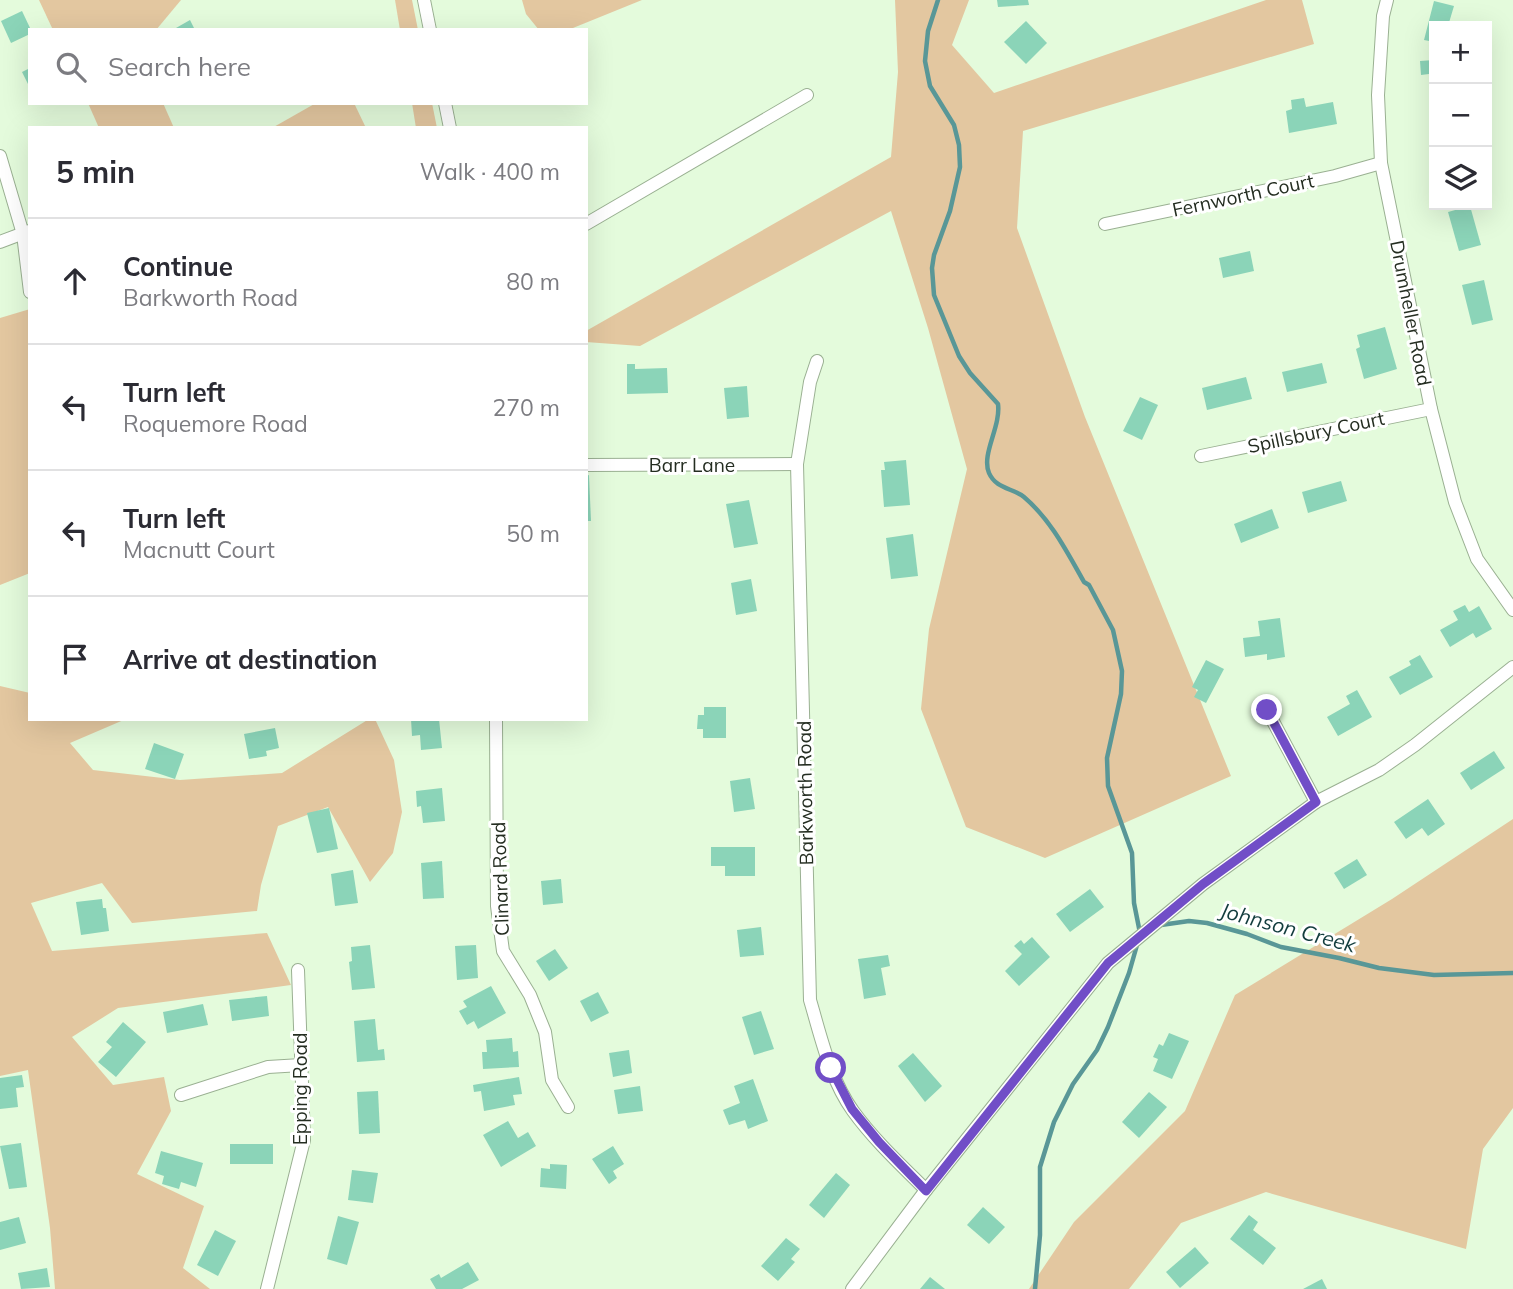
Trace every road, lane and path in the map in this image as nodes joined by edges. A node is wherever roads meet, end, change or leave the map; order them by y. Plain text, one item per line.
1 (424, 0) edge
2 (1387, 0) edge
3 (430, 28) edge
4 (807, 95) dead end
5 (445, 105) edge
6 (450, 126) edge
7 (0, 156) edge
8 (1381, 163) junction
9 (588, 223) edge
10 (1105, 224) dead end
11 (27, 232) edge
12 (0, 242) edge
13 (28, 252) edge
14 (817, 361) dead end
15 (1431, 409) junction
16 (1201, 456) dead end
17 (797, 464) junction
18 (588, 465) edge
19 (1513, 610) edge
20 (1513, 667) edge
21 (1267, 710) dead end
22 (496, 721) edge
23 (1316, 802) junction
24 (298, 970) dead end
25 (301, 1065) junction
26 (181, 1095) dead end
27 (568, 1107) dead end
28 (926, 1191) junction
29 (267, 1289) edge
30 (852, 1289) edge

1 - 3 street
2 - 8 street, Drumheller Road
4 - 9 street
5 - 6 street
7 - 11 street
8 - 10 street, Fernworth Court
8 - 15 street, Drumheller Road
11 - 12 street
11 - 13 street
14 - 17 street, Barkworth Road
15 - 16 street, Spillsbury Court
15 - 19 street, Drumheller Road
17 - 18 street, Barr Lane
17 - 28 street, Barkworth Road
20 - 23 street
21 - 23 street
22 - 27 street, Clinard Road
23 - 28 street
24 - 25 street, Epping Road
25 - 26 street
25 - 29 street, Epping Road
28 - 30 street

